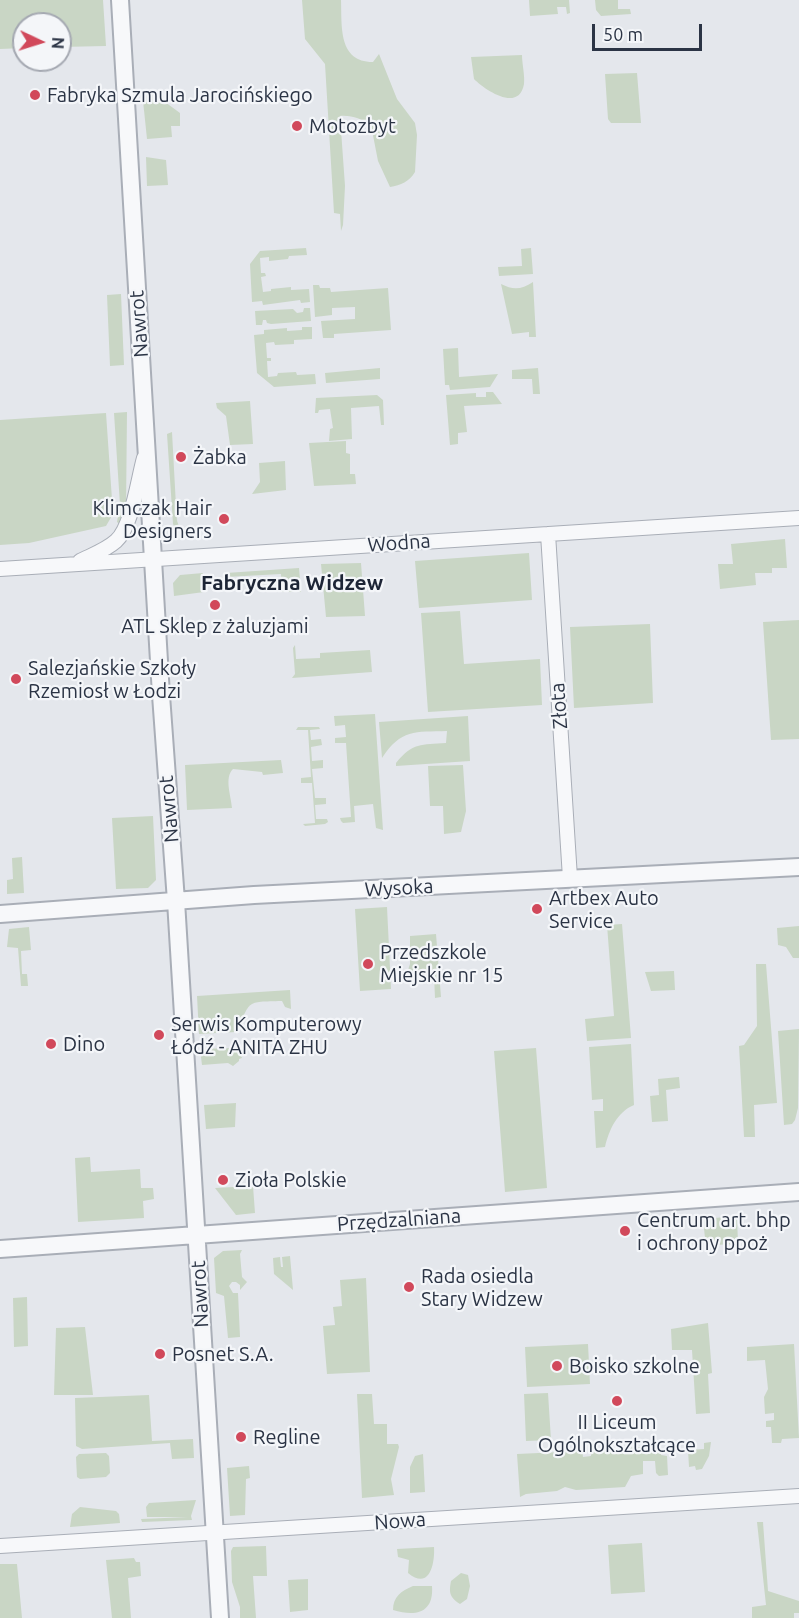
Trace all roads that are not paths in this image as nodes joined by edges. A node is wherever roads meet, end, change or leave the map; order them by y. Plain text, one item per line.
1 (118, 5) edge
2 (147, 450) junction
3 (799, 518) edge
4 (548, 534) junction
5 (153, 559) junction
6 (73, 564) junction
7 (0, 569) edge
8 (799, 867) edge
9 (570, 878) junction
10 (176, 901) junction
11 (0, 914) edge
12 (799, 1191) edge
13 (196, 1235) junction
14 (0, 1249) edge
15 (799, 1496) edge
16 (214, 1533) junction
17 (0, 1546) edge
18 (220, 1618) edge

1 - 2 street, Nawrot
2 - 5 street, Nawrot
2 - 6 street
3 - 4 street, Wodna
4 - 5 street, Wodna
4 - 9 street, Złota
5 - 6 street, Wodna
5 - 10 street, Nawrot
6 - 7 street, Wodna
8 - 9 street, Wysoka
9 - 10 street, Wysoka
10 - 11 street, Wysoka
10 - 13 street, Nawrot
12 - 13 street, Przędzalniana
13 - 14 street, Przędzalniana
13 - 16 street, Nawrot
15 - 16 street, Nowa
16 - 17 street, Nowa
16 - 18 street, Nawrot

